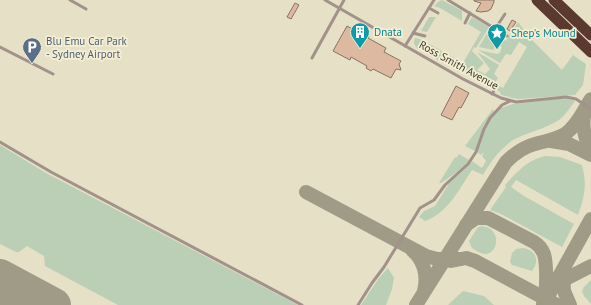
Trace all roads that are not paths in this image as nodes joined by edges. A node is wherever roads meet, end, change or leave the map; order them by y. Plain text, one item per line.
1 (70, 0) edge
2 (325, 0) edge
3 (344, 0) edge
4 (434, 0) edge
5 (448, 0) edge
6 (537, 0) edge
7 (554, 0) edge
8 (453, 1) edge
9 (339, 8) junction
10 (429, 8) junction
11 (86, 9) dead end
12 (438, 13) dead end
13 (470, 13) junction
14 (505, 14) dead end
15 (465, 23) dead end
16 (495, 29) junction
17 (413, 33) junction
18 (591, 35) edge
19 (425, 36) dead end
20 (507, 36) dead end
21 (405, 46) junction
22 (0, 47) edge
23 (591, 52) edge
24 (312, 58) dead end
25 (53, 74) dead end
26 (497, 84) dead end
27 (492, 94) junction
28 (510, 101) junction
29 (591, 109) edge
30 (0, 142) edge
31 (302, 305) edge
32 (358, 305) edge

1 - 11 lane
2 - 9 lane, Ross Smith Avenue
3 - 9 lane
4 - 10 lane
5 - 8 lane
6 - 23 highway
7 - 18 highway
8 - 13 lane
9 - 21 lane, Ross Smith Avenue
9 - 24 lane
10 - 12 lane
10 - 17 lane
13 - 15 lane
13 - 16 lane
14 - 16 lane
16 - 20 lane
17 - 19 lane
17 - 21 lane
21 - 27 lane, Ross Smith Avenue
22 - 25 lane
26 - 27 lane
27 - 28 lane, Ross Smith Avenue
28 - 29 lane, Ross Smith Avenue
28 - 32 lane
30 - 31 lane

